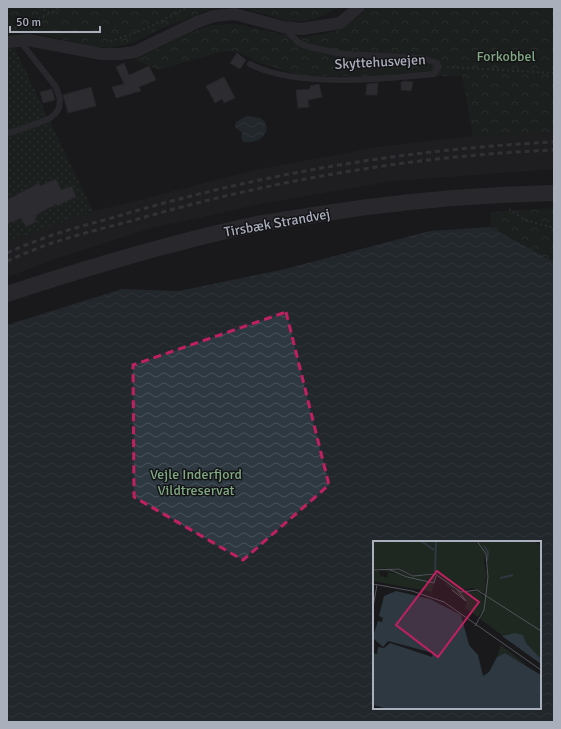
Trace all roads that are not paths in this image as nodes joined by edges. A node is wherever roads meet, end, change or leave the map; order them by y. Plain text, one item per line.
1 (359, 7) edge
2 (283, 27) junction
3 (18, 36) junction
4 (7, 42) edge
5 (250, 64) dead end
6 (7, 134) edge
7 (554, 194) edge
8 (7, 294) edge

1 - 2 street, Skyttehusvejen
2 - 3 street, Skyttehusvejen
2 - 5 lane, Skyttehusvejen
3 - 4 street, Skyttehusvejen
3 - 6 lane
7 - 8 street, Tirsbæk Strandvej

